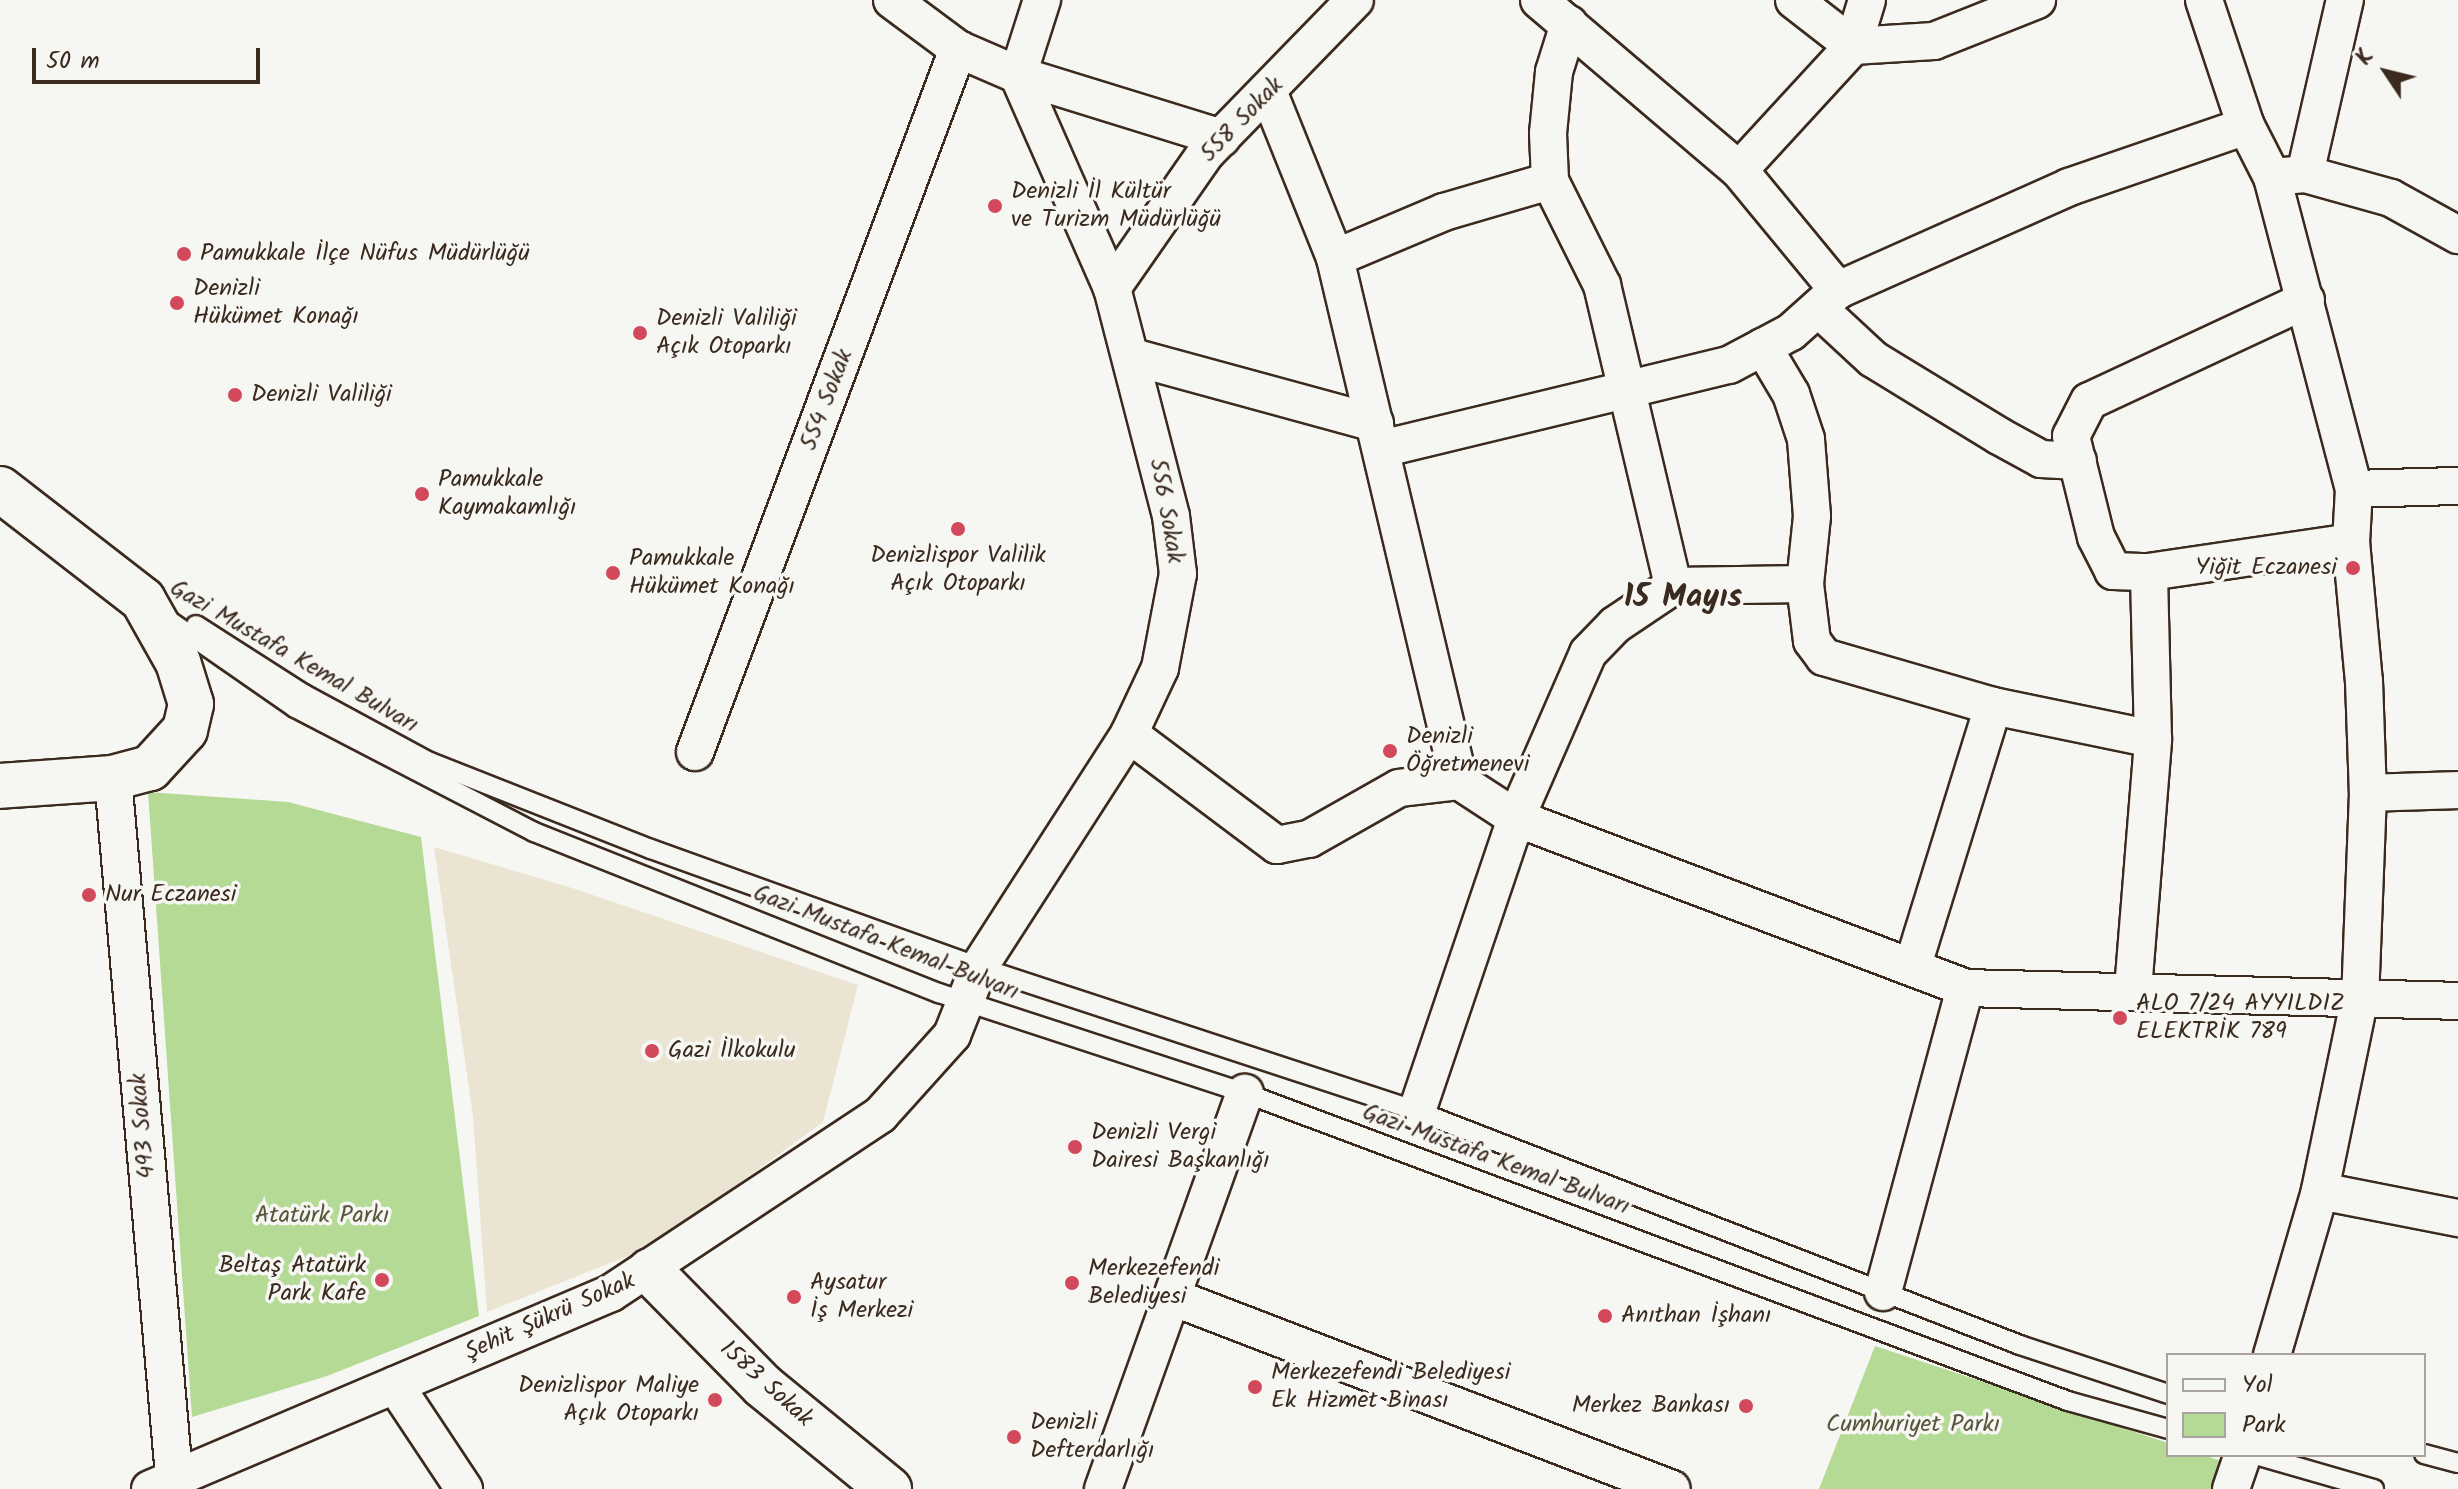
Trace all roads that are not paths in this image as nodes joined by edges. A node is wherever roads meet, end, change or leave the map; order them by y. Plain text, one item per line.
1 (892, 0) edge
2 (1042, 0) edge
3 (1355, 0) edge
4 (1539, 0) edge
5 (1794, 0) edge
6 (1867, 0) edge
7 (2037, 0) edge
8 (2204, 0) edge
9 (2345, 0) edge
10 (1569, 24) junction
11 (1853, 46) junction
12 (958, 49) junction
13 (1018, 75) junction
14 (1268, 91) junction
15 (2246, 126) junction
16 (1221, 138) junction
17 (1739, 170) junction
18 (2288, 175) junction
19 (1550, 181) junction
20 (2458, 235) edge
21 (1335, 258) junction
22 (1112, 288) junction
23 (1828, 299) junction
24 (2306, 300) junction
25 (1763, 347) junction
26 (1133, 357) junction
27 (1628, 391) junction
28 (1378, 436) junction
29 (2078, 461) junction
30 (2458, 486) edge
31 (0, 489) edge
32 (2354, 489) junction
33 (2351, 542) junction
34 (2149, 572) junction
35 (1805, 584) junction
36 (1673, 586) junction
37 (143, 600) junction
38 (1993, 706) junction
39 (1129, 734) junction
40 (2153, 739) junction
41 (695, 752) dead end
42 (113, 778) junction
43 (1459, 781) junction
44 (0, 786) edge
45 (2458, 790) edge
46 (2368, 793) junction
47 (1516, 818) junction
48 (1913, 965) junction
49 (979, 967) junction
50 (1965, 988) junction
51 (2133, 990) junction
52 (2360, 997) junction
53 (2458, 1001) edge
54 (967, 1003) junction
55 (1245, 1093) junction
56 (1417, 1111) junction
57 (2320, 1191) junction
58 (2458, 1218) edge
59 (650, 1271) junction
60 (1883, 1292) junction
61 (1175, 1298) junction
62 (2273, 1353) edge
63 (395, 1385) junction
64 (2166, 1393) edge
65 (2166, 1428) edge
66 (2426, 1455) edge
67 (2242, 1457) edge
68 (2263, 1457) edge
69 (2458, 1463) edge
70 (162, 1482) edge
71 (464, 1489) edge
72 (889, 1489) edge
73 (1103, 1489) edge
74 (1672, 1489) edge
75 (2231, 1489) edge
76 (2374, 1489) edge

1 - 12 street
2 - 13 street
3 - 14 street, 558 Sokak
4 - 10 street
5 - 11 street
6 - 11 street
7 - 11 street
8 - 15 street
9 - 18 street
10 - 17 street
10 - 19 street
11 - 17 street
12 - 13 street
12 - 41 street, 554 Sokak
13 - 16 street
13 - 22 street, 556 Sokak
14 - 16 street, 558 Sokak
14 - 21 street
15 - 18 street
15 - 23 street
16 - 22 street, 558 Sokak
17 - 23 street
18 - 20 street
18 - 24 street
19 - 21 street
19 - 27 street
21 - 28 street
22 - 26 street, 556 Sokak
23 - 25 street
23 - 29 street
24 - 29 street
24 - 32 street
25 - 27 street
25 - 35 street
26 - 28 street
26 - 39 street, 556 Sokak
27 - 28 street
27 - 36 street
28 - 43 street
29 - 34 street
30 - 32 street
31 - 37 main road
32 - 33 street
33 - 34 street
33 - 46 street
34 - 40 street
35 - 36 street
35 - 38 street
36 - 47 street
37 - 42 main road
37 - 49 lane, Gazi Mustafa Kemal Bulvarı
37 - 54 lane, Gazi Mustafa Kemal Bulvarı
38 - 40 street
38 - 48 street
39 - 43 street
39 - 49 street, 556 Sokak
40 - 51 street
42 - 44 main road
42 - 70 street, 493 Sokak
43 - 47 street
45 - 46 street
46 - 52 street
47 - 48 street
47 - 56 street
48 - 50 street
49 - 54 street, Şehit Şükrü Sokak
49 - 56 lane, Gazi Mustafa Kemal Bulvarı
50 - 51 street
50 - 60 street
51 - 52 street
52 - 53 street
52 - 57 street
54 - 55 lane, Gazi Mustafa Kemal Bulvarı
54 - 59 street, Şehit Şükrü Sokak
55 - 61 street
55 - 65 lane, Gazi Mustafa Kemal Bulvarı
56 - 60 lane, Gazi Mustafa Kemal Bulvarı
57 - 58 street
57 - 62 street
59 - 63 street, Şehit Şükrü Sokak
59 - 72 main road, 1583 Sokak
60 - 64 lane, Gazi Mustafa Kemal Bulvarı
61 - 73 street
61 - 74 street
63 - 70 street, Şehit Şükrü Sokak
63 - 71 street
66 - 69 lane
67 - 75 street
68 - 76 lane

